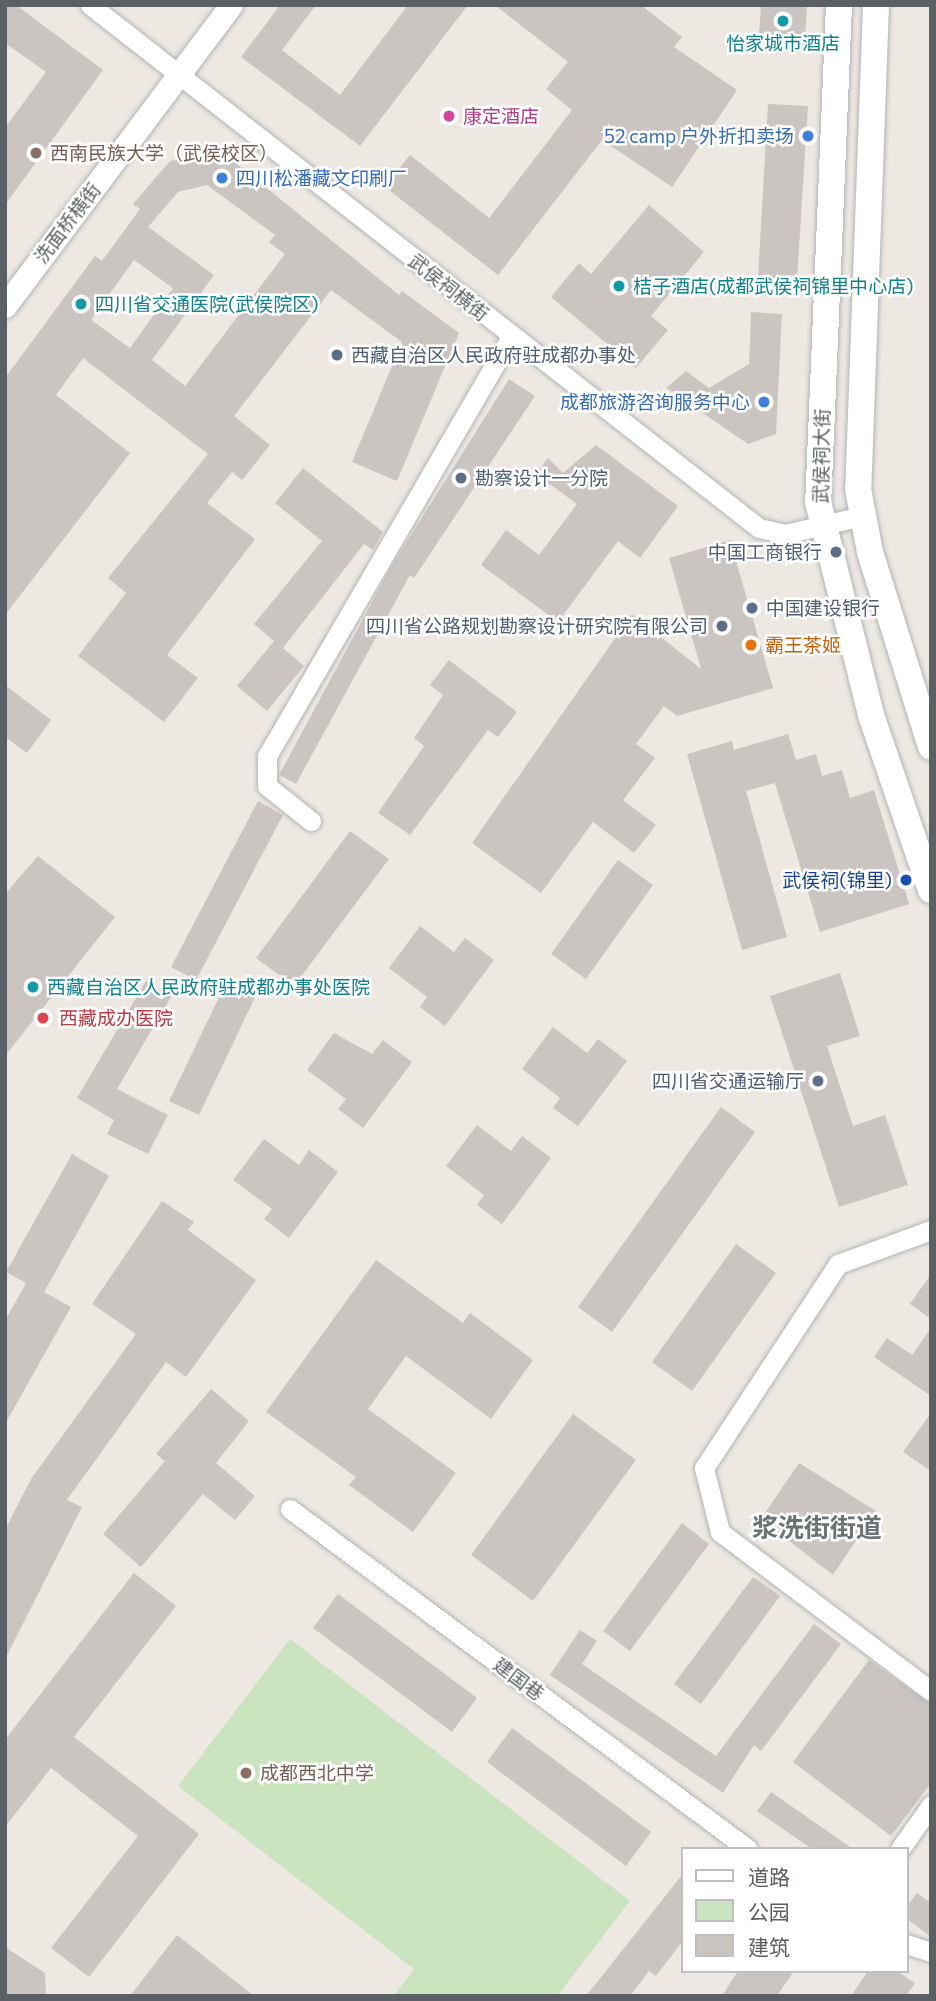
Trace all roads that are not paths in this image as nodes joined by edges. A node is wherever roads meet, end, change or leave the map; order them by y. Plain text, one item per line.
1 (90, 5) edge
2 (231, 5) edge
3 (839, 5) edge
4 (876, 5) edge
5 (179, 73) junction
6 (5, 306) edge
7 (511, 336) junction
8 (862, 516) junction
9 (822, 529) junction
10 (931, 747) edge
11 (311, 821) dead end
12 (931, 890) edge
13 (931, 1230) edge
14 (290, 1509) dead end
15 (931, 1692) edge
16 (931, 1805) edge
17 (745, 1847) edge
18 (901, 1847) edge
19 (908, 1945) edge
20 (931, 1952) edge

1 - 5 street, 武侯祠横街
2 - 5 street, 洗面桥横街
3 - 9 main road, 武侯祠大街
4 - 8 main road, 武侯祠大街
5 - 6 street, 洗面桥横街
5 - 7 street, 武侯祠横街
7 - 9 street, 武侯祠横街
7 - 11 street
8 - 9 street, 武侯祠横街
8 - 10 main road, 武侯祠大街
9 - 12 main road, 武侯祠大街
13 - 15 street
14 - 17 street, 建国巷
16 - 18 street
19 - 20 street

